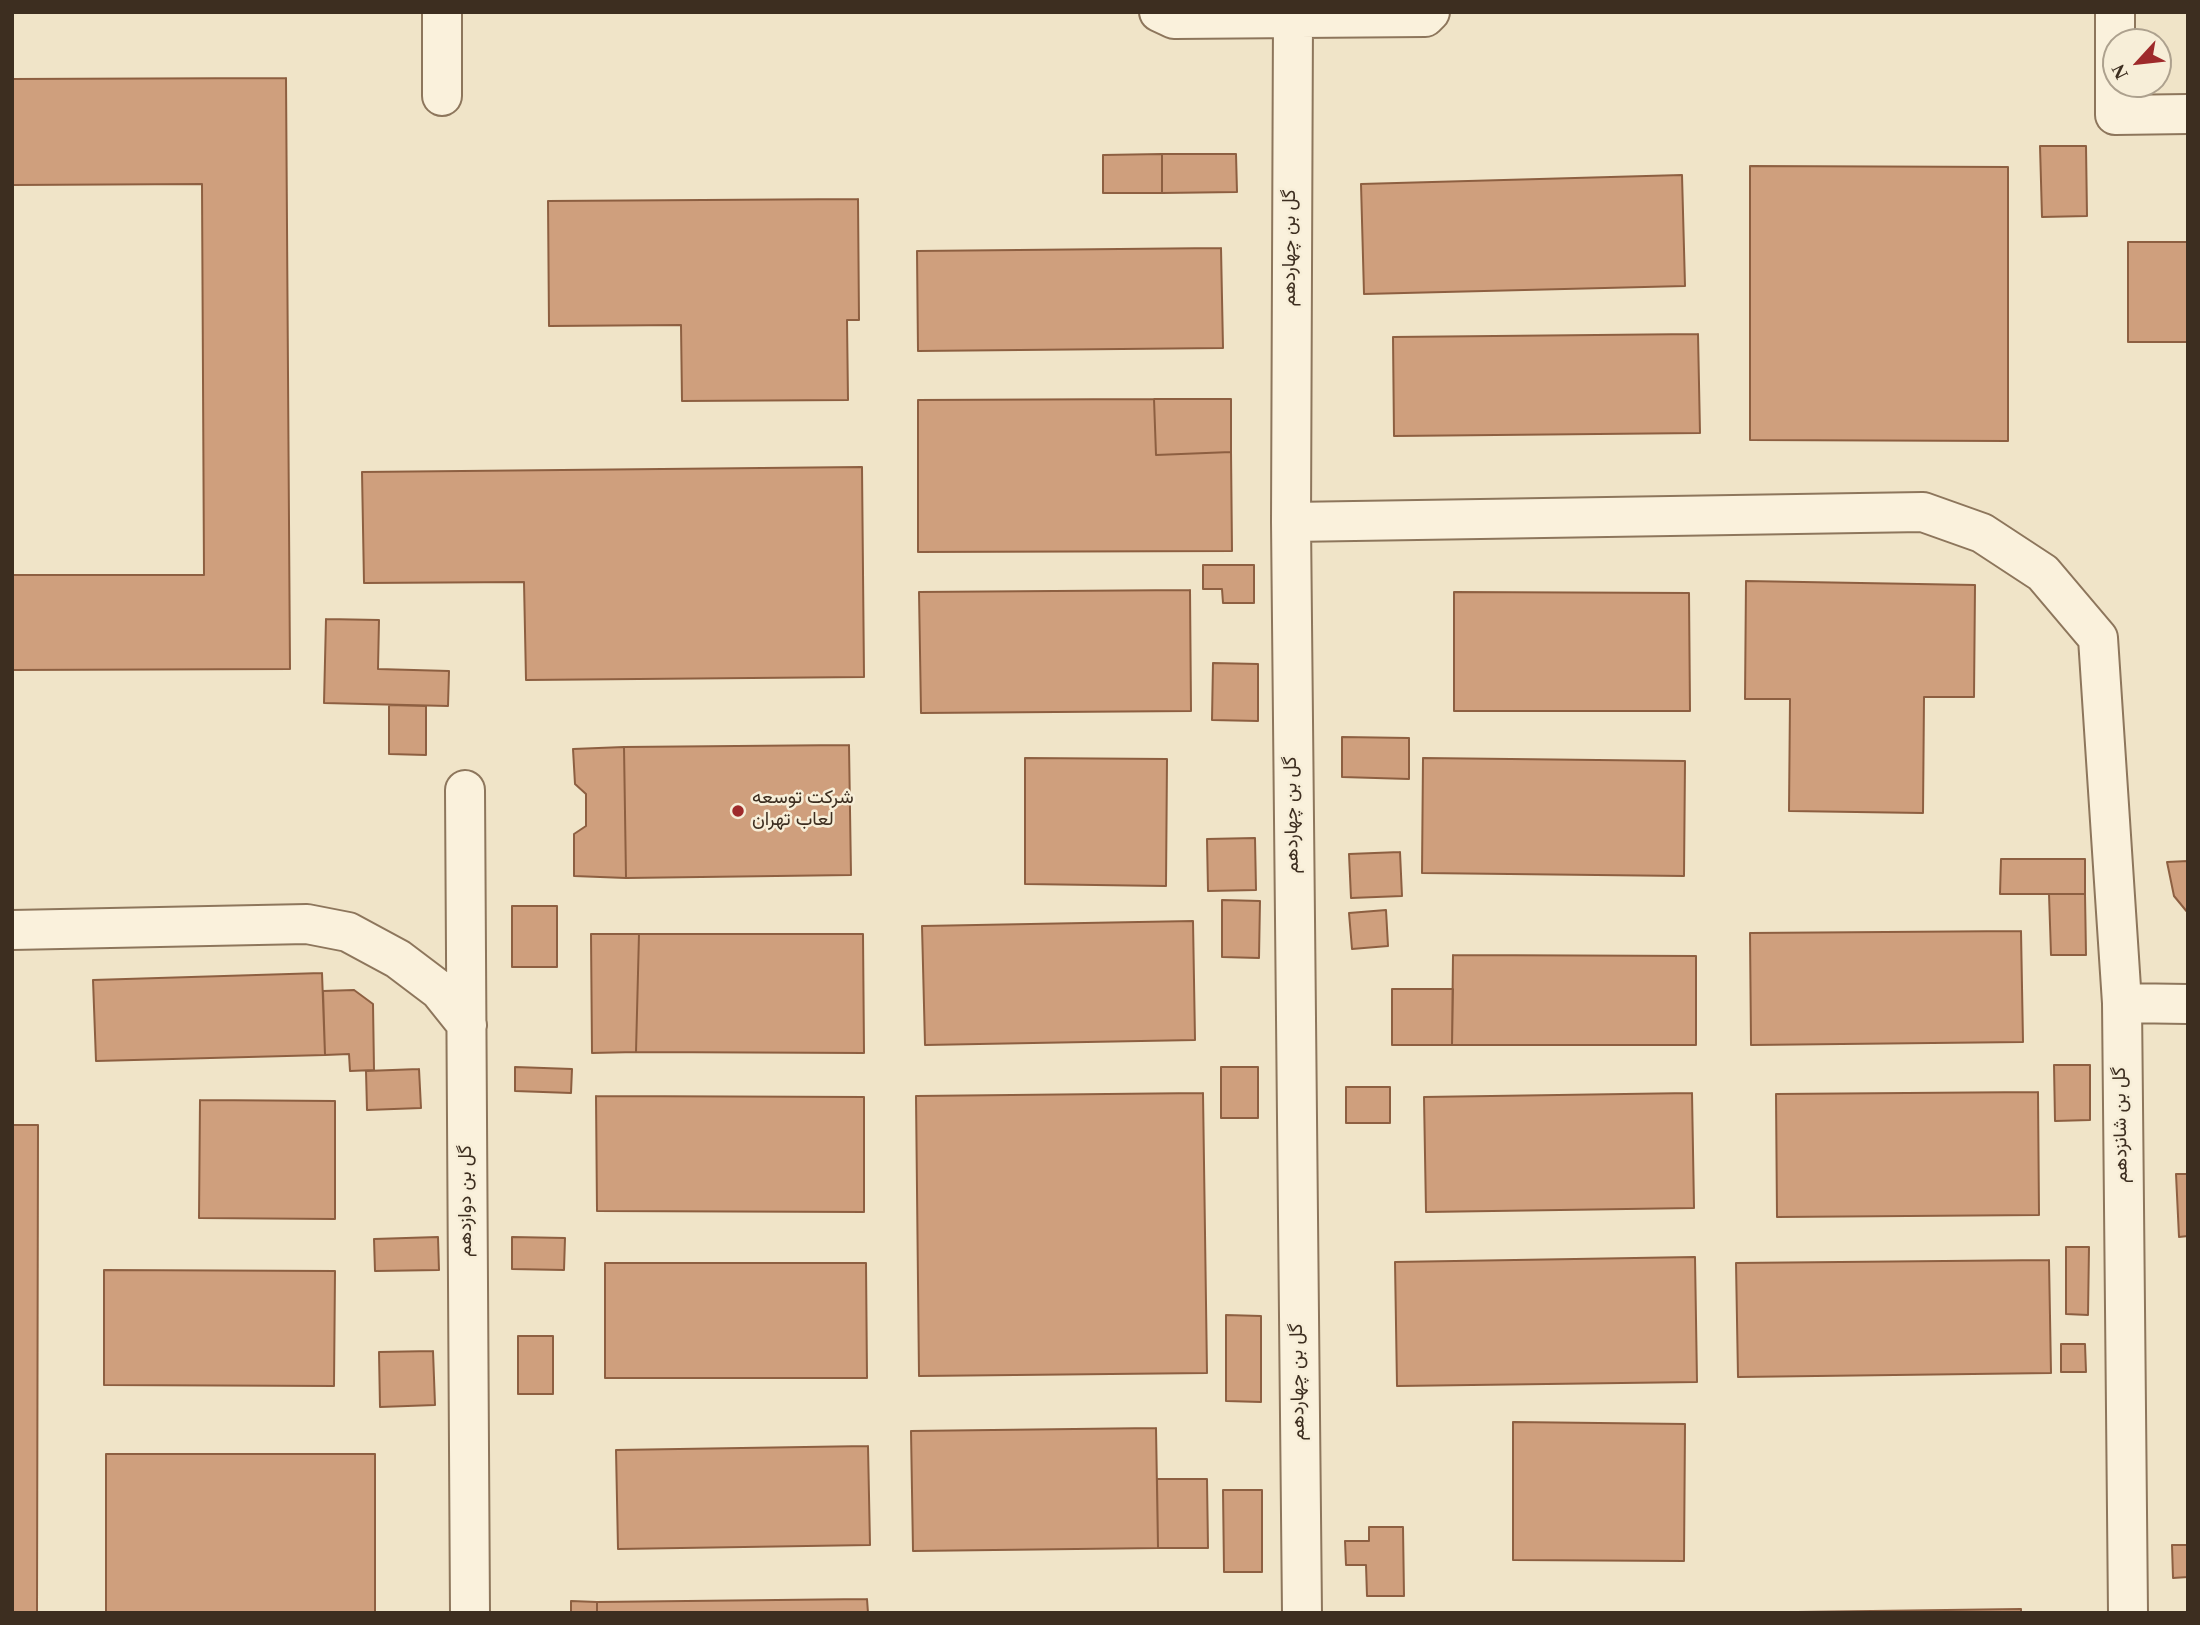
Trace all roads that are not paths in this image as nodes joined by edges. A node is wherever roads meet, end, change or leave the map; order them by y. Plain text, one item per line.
1 (442, 12) edge
2 (1159, 12) edge
3 (1430, 12) edge
4 (2115, 12) edge
5 (1293, 18) junction
6 (442, 96) dead end
7 (2188, 114) edge
8 (1290, 522) junction
9 (465, 790) dead end
10 (12, 930) edge
11 (2122, 1003) junction
12 (2188, 1004) edge
13 (467, 1025) junction
14 (470, 1613) edge
15 (1302, 1613) edge
16 (2128, 1613) edge

1 - 6 street
2 - 5 street
3 - 5 street
4 - 7 street
5 - 8 street, گل بن چهاردهم
8 - 11 street, گل بن شانزدهم
8 - 15 street, گل بن چهاردهم
9 - 13 street, گل بن دوازدهم
10 - 13 street
11 - 12 street
11 - 16 street, گل بن شانزدهم
13 - 14 street, گل بن دوازدهم

